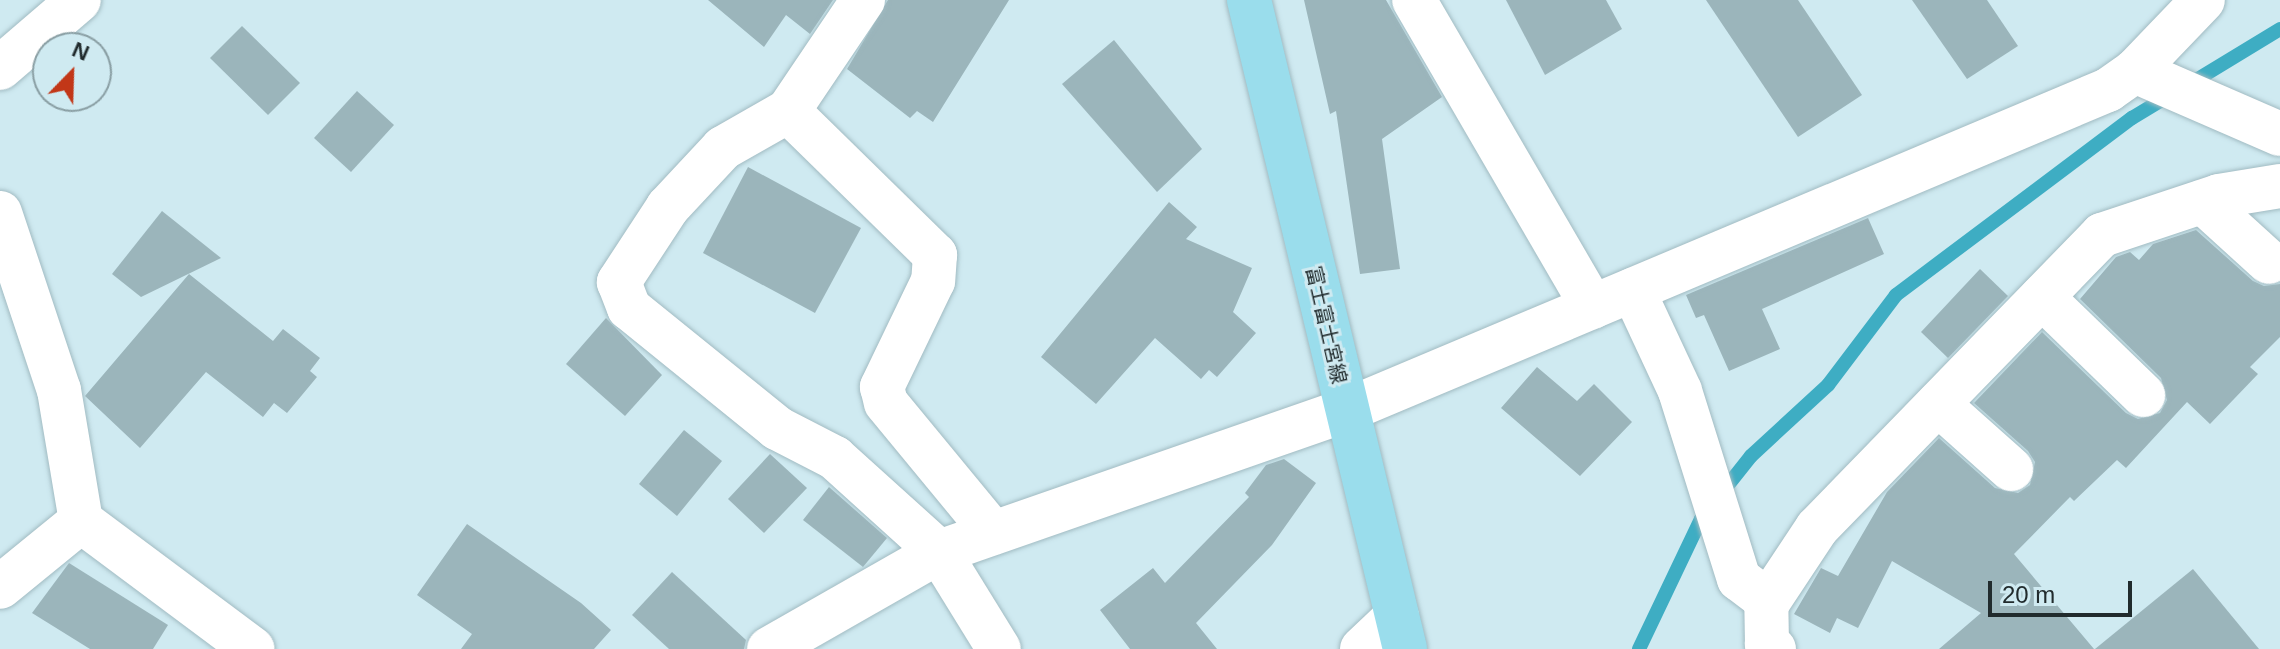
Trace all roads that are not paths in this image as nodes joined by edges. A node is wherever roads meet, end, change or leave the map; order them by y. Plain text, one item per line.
1 (79, 0) edge
2 (863, 0) edge
3 (1249, 0) edge
4 (2203, 0) edge
5 (1418, 1) edge
6 (0, 68) edge
7 (2149, 78) junction
8 (788, 111) junction
9 (2280, 134) edge
10 (2280, 186) edge
11 (2203, 202) junction
12 (0, 213) edge
13 (2269, 262) dead end
14 (1633, 290) junction
15 (2042, 297) junction
16 (1593, 307) junction
17 (2143, 395) dead end
18 (1938, 404) junction
19 (1347, 410) junction
20 (2011, 469) dead end
21 (81, 521) junction
22 (993, 533) junction
23 (939, 552) junction
24 (0, 587) edge
25 (1768, 601) junction
26 (1401, 632) edge
27 (253, 649) edge
28 (769, 649) edge
29 (999, 649) edge
30 (1362, 649) edge
31 (1774, 649) edge

1 - 6 street
2 - 8 street
3 - 19 main road, 富士富士宮線
4 - 7 street
5 - 16 street
7 - 9 street
7 - 14 street
8 - 22 street
8 - 23 street
10 - 11 street
11 - 13 street
11 - 15 street
12 - 21 street
14 - 16 street
14 - 25 street
15 - 17 street
15 - 18 street
16 - 19 street
18 - 20 street
18 - 25 street
19 - 22 street
19 - 26 main road, 富士富士宮線
21 - 24 street
21 - 27 street
22 - 23 street
23 - 28 street
23 - 29 street
25 - 31 street
26 - 30 street

